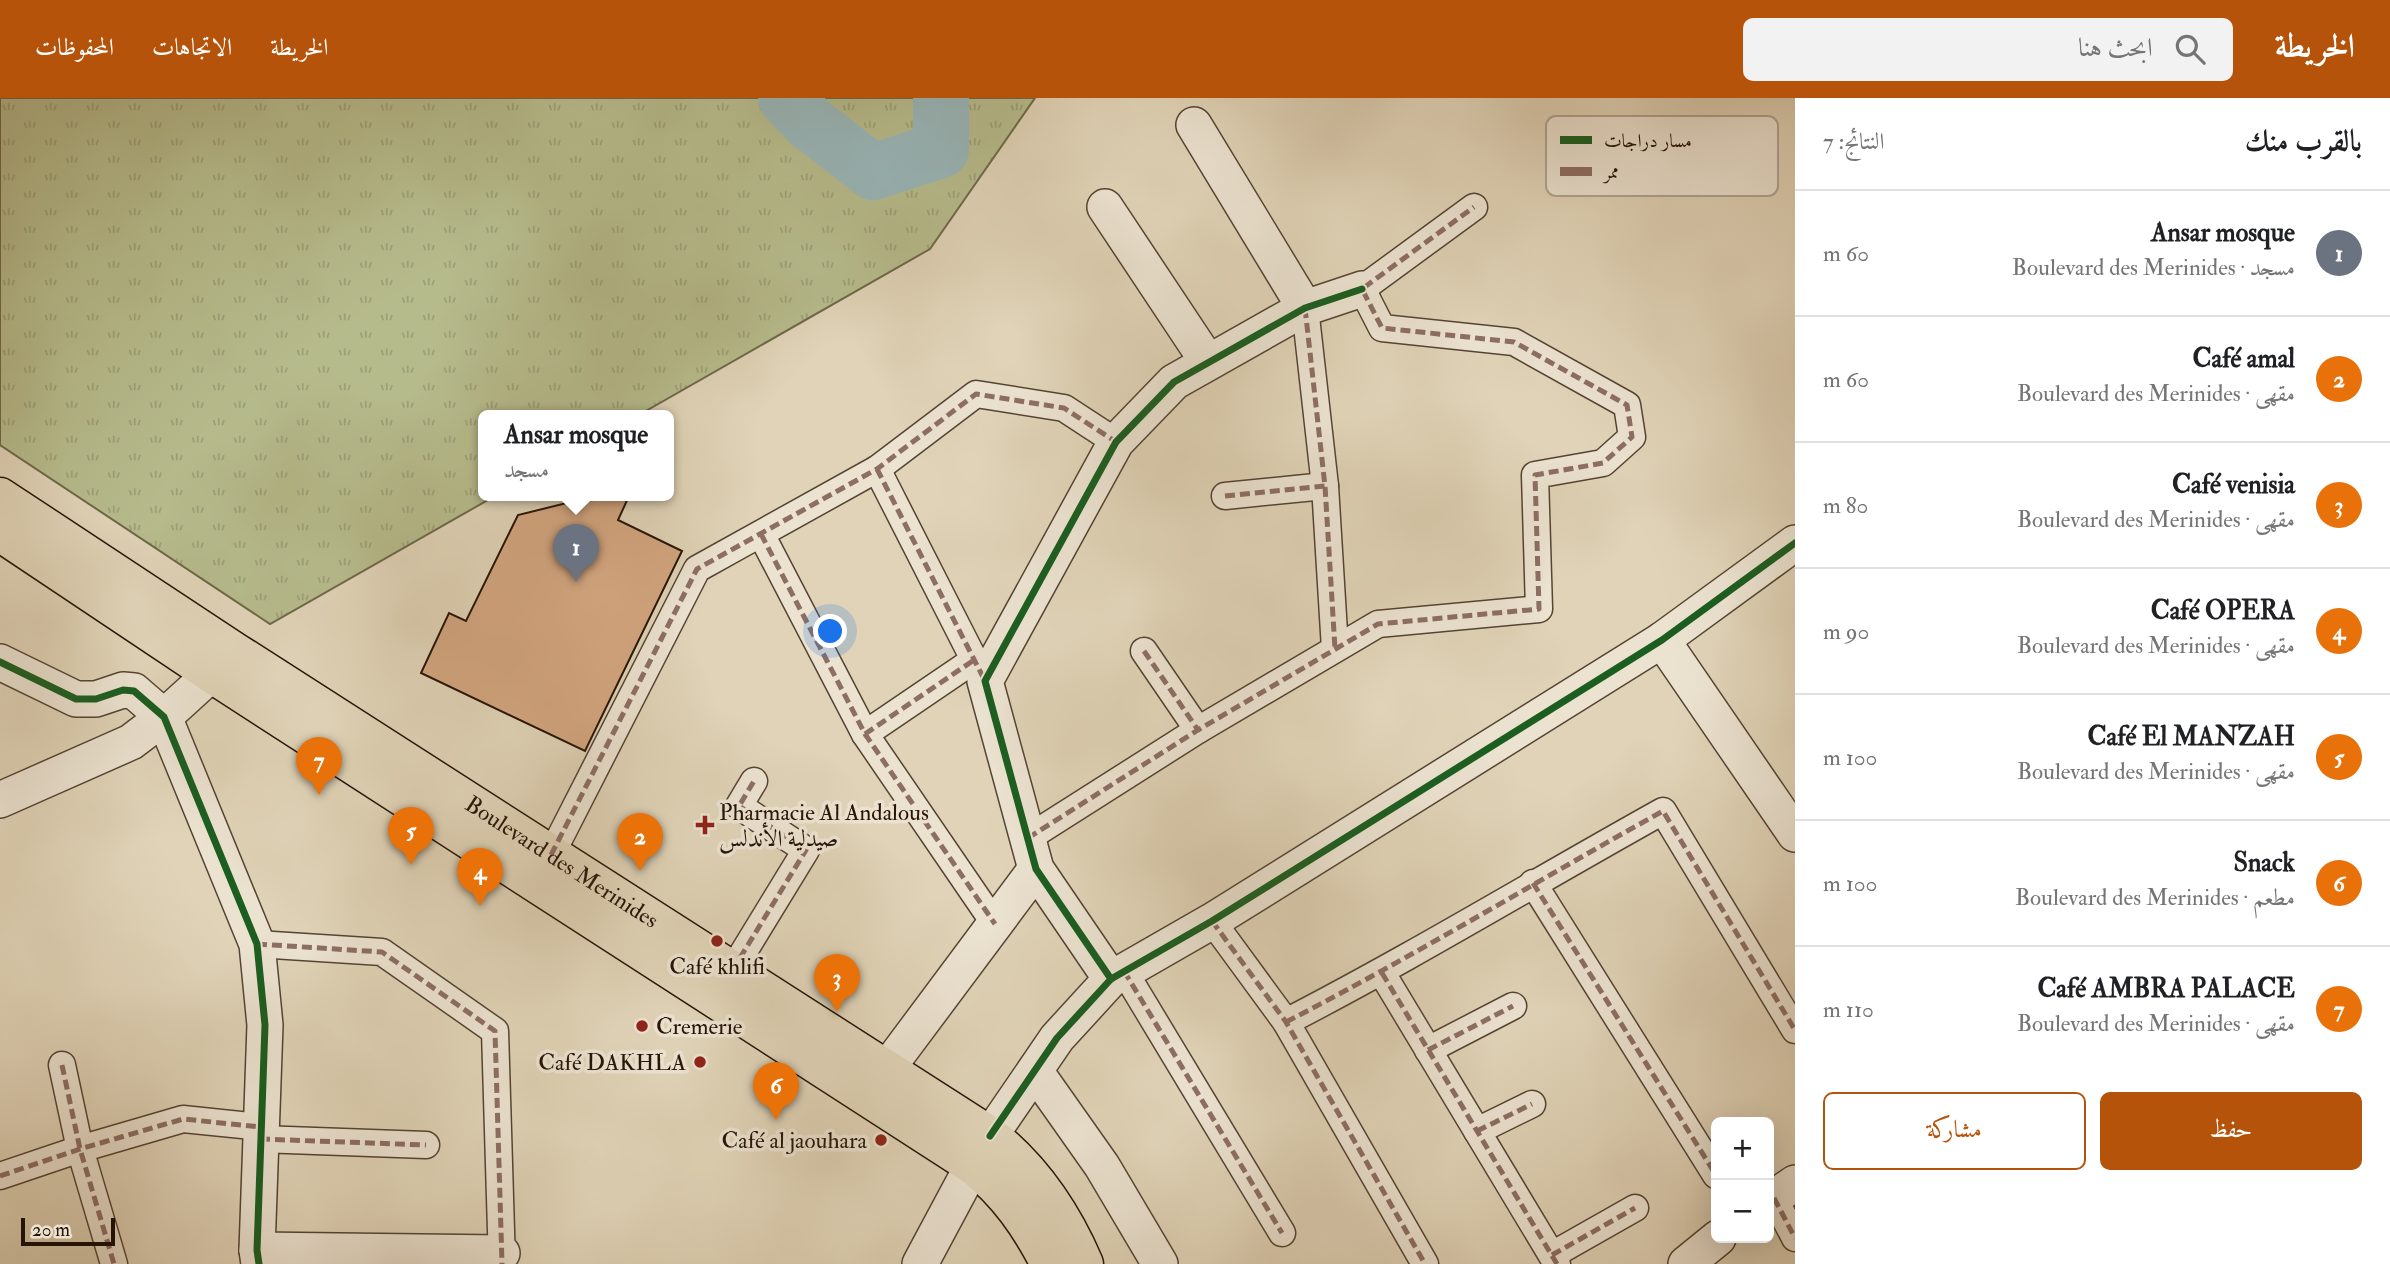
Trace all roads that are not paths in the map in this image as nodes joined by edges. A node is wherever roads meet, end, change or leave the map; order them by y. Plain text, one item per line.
1 (1194, 125) dead end
2 (1105, 207) dead end
3 (1474, 207) dead end
4 (1363, 289) junction
5 (1304, 308) junction
6 (1208, 362) junction
7 (1116, 442) junction
8 (877, 469) junction
9 (1325, 486) junction
10 (1225, 496) dead end
11 (0, 497) edge
12 (0, 532) edge
13 (761, 534) junction
14 (1795, 543) edge
15 (1662, 640) junction
16 (1335, 649) junction
17 (1144, 650) dead end
18 (0, 662) edge
19 (223, 662) junction
20 (979, 671) junction
21 (164, 717) junction
22 (1198, 730) junction
23 (865, 734) junction
24 (754, 781) dead end
25 (0, 800) edge
26 (1795, 834) edge
27 (1032, 853) junction
28 (551, 855) junction
29 (1533, 883) junction
30 (1212, 921) junction
31 (995, 925) junction
32 (257, 944) junction
33 (732, 971) junction
34 (1382, 973) junction
35 (1117, 975) junction
36 (1513, 1006) dead end
37 (1286, 1022) junction
38 (1795, 1030) edge
39 (1428, 1050) junction
40 (62, 1065) dead end
41 (886, 1070) junction
42 (1035, 1071) junction
43 (1532, 1104) dead end
44 (1477, 1131) junction
45 (260, 1133) junction
46 (426, 1145) dead end
47 (80, 1149) junction
48 (981, 1150) junction
49 (1711, 1167) edge
50 (0, 1176) edge
51 (1779, 1194) edge
52 (1635, 1208) dead end
53 (1282, 1233) dead end
54 (1795, 1238) edge
55 (1712, 1243) edge
56 (258, 1257) edge
57 (502, 1258) edge
58 (1554, 1260) edge
59 (114, 1264) edge
60 (919, 1264) edge
61 (1050, 1264) edge
62 (1084, 1264) edge
63 (1160, 1264) edge
64 (1425, 1264) edge
65 (1686, 1264) edge

1 - 5 street
2 - 6 street
3 - 4 street
4 - 5 street
4 - 16 street
5 - 6 street
5 - 9 street
6 - 7 street
7 - 8 street
7 - 20 street
8 - 13 street
8 - 20 street
9 - 10 street
9 - 16 street
11 - 19 main road, Boulevard des Merinides
12 - 19 main road, Boulevard des Merinides
13 - 23 street
13 - 28 street
14 - 15 street
15 - 26 street
15 - 30 street
16 - 22 street
17 - 22 street
18 - 21 street
19 - 21 street
19 - 28 main road, Boulevard des Merinides
19 - 48 main road, Boulevard des Merinides
20 - 23 street
20 - 27 street
21 - 25 street
21 - 32 street
22 - 27 street
23 - 31 street
24 - 33 street
27 - 31 street
27 - 35 street
28 - 33 main road, Boulevard des Merinides
29 - 34 street
29 - 38 street
29 - 49 street
30 - 35 street
30 - 37 street
31 - 41 street
32 - 45 street
32 - 57 street
33 - 41 main road, Boulevard des Merinides
34 - 37 street
34 - 39 street
35 - 42 street
35 - 53 street
36 - 39 street
37 - 64 street
39 - 44 street
40 - 47 street
41 - 48 main road, Boulevard des Merinides
42 - 48 street
42 - 63 street
43 - 44 street
44 - 58 street
45 - 46 street
45 - 47 street
45 - 56 street
47 - 50 street
47 - 59 street
48 - 60 street
48 - 61 main road, Boulevard des Merinides
48 - 62 main road, Boulevard des Merinides
51 - 54 street
52 - 58 street
55 - 65 street
56 - 57 street

